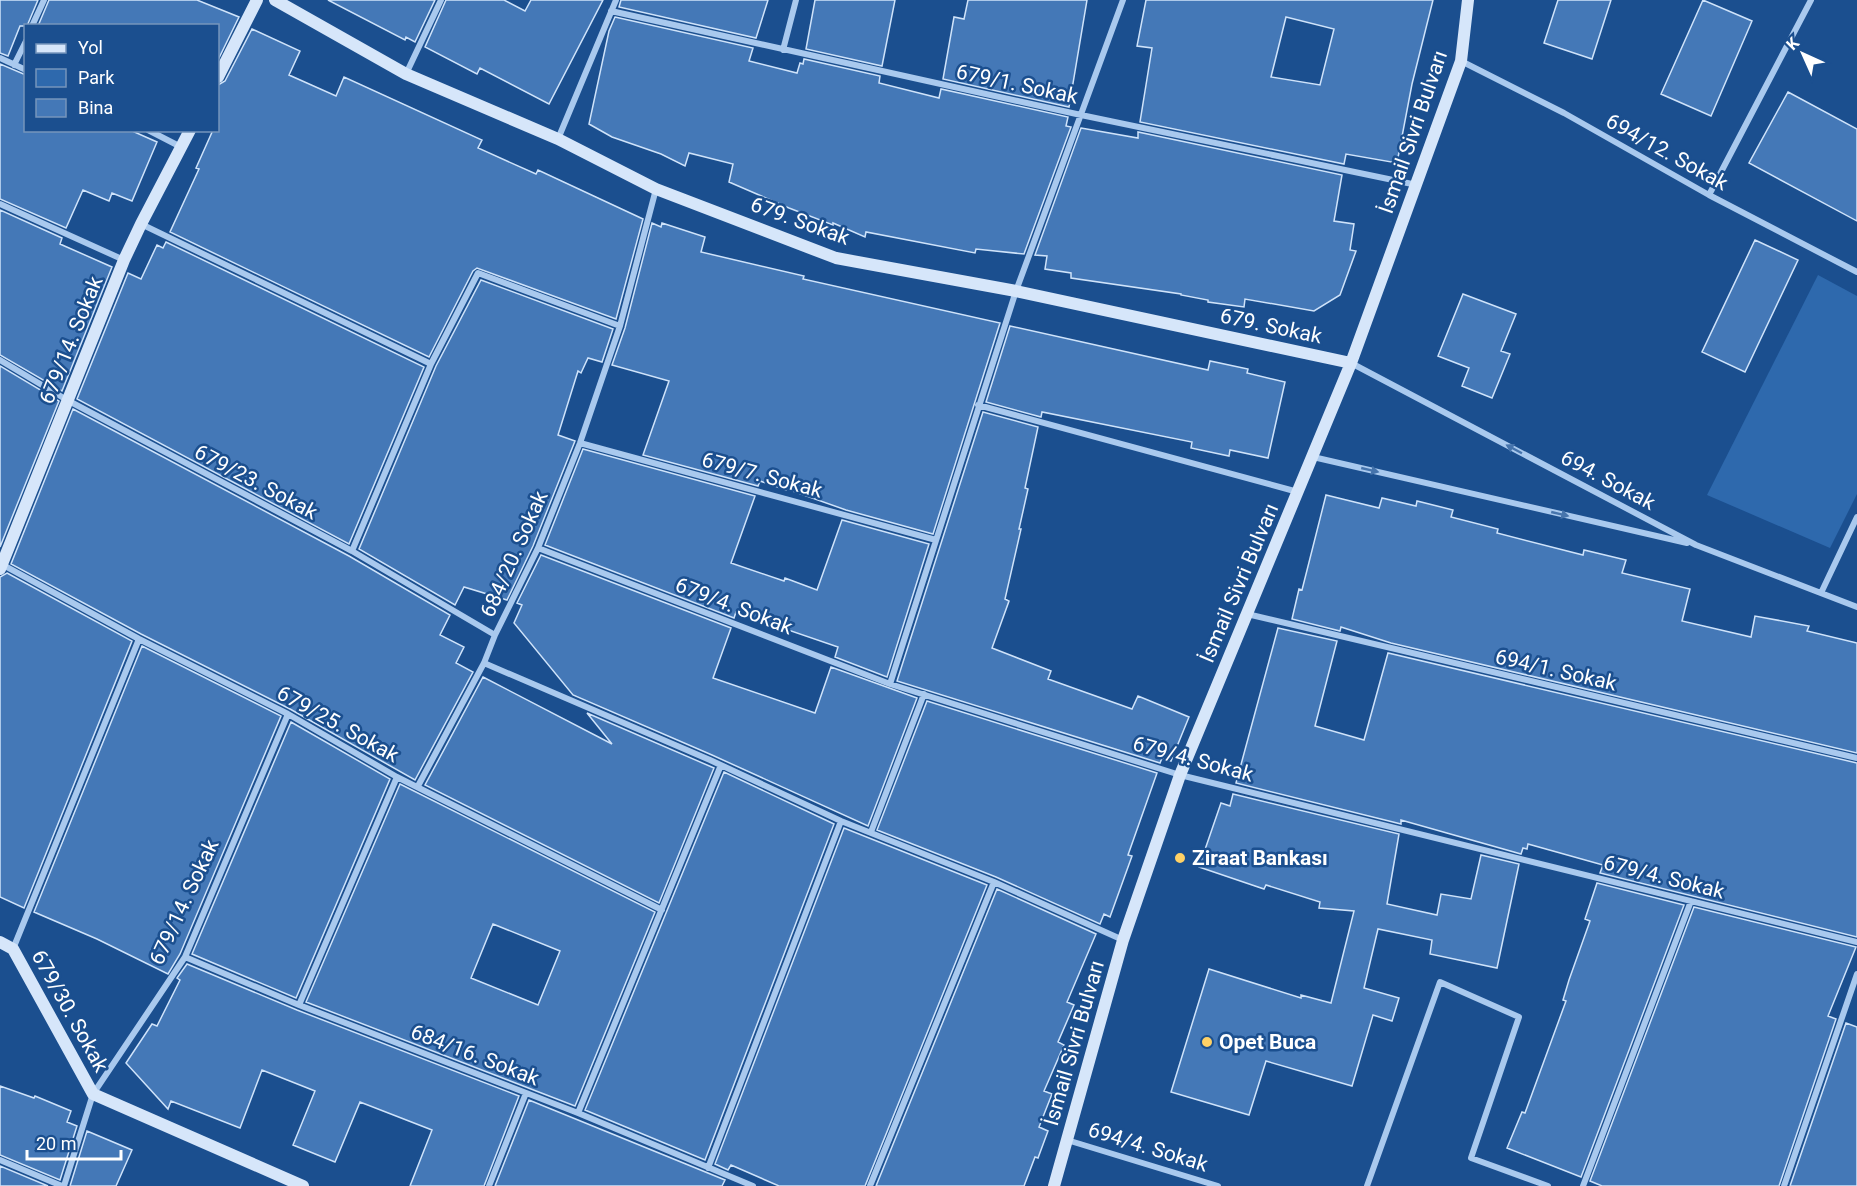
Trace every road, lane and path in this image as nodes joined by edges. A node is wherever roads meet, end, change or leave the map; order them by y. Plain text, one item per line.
1 (44, 0) edge
2 (257, 0) edge
3 (275, 0) edge
4 (441, 0) edge
5 (616, 0) edge
6 (796, 0) edge
7 (1123, 0) edge
8 (1468, 0) edge
9 (1811, 0) edge
10 (611, 11) junction
11 (33, 24) edge
12 (24, 45) edge
13 (783, 50) junction
14 (0, 58) edge
15 (1461, 61) junction
16 (15, 65) junction
17 (24, 69) edge
18 (406, 74) junction
19 (219, 75) edge
20 (1080, 115) junction
21 (152, 132) edge
22 (189, 132) edge
23 (558, 139) junction
24 (181, 147) junction
25 (1417, 185) junction
26 (656, 189) junction
27 (1708, 195) junction
28 (0, 204) edge
29 (141, 224) junction
30 (124, 260) junction
31 (1857, 272) edge
32 (1016, 291) junction
33 (620, 326) junction
34 (0, 360) edge
35 (1352, 363) junction
36 (431, 364) junction
37 (67, 400) junction
38 (978, 405) junction
39 (580, 443) junction
40 (1313, 457) junction
41 (1298, 492) junction
42 (1857, 517) edge
43 (936, 540) junction
44 (1696, 545) junction
45 (538, 548) junction
46 (352, 551) junction
47 (1, 566) edge
48 (1821, 593) junction
49 (1857, 607) edge
50 (1247, 614) junction
51 (495, 635) junction
52 (139, 639) junction
53 (484, 663) junction
54 (890, 684) junction
55 (924, 694) junction
56 (288, 714) junction
57 (1857, 758) edge
58 (721, 765) junction
59 (1180, 775) junction
60 (397, 777) junction
61 (418, 786) junction
62 (842, 821) junction
63 (871, 832) junction
64 (994, 882) junction
65 (1691, 901) junction
66 (662, 910) junction
67 (1123, 940) junction
68 (0, 942) edge
69 (1857, 942) edge
70 (13, 949) junction
71 (185, 957) junction
72 (1857, 974) edge
73 (299, 1005) junction
74 (526, 1093) junction
75 (93, 1094) junction
76 (578, 1113) junction
77 (1067, 1140) junction
78 (0, 1160) edge
79 (708, 1168) junction
80 (63, 1186) edge
81 (303, 1186) edge
82 (489, 1186) edge
83 (753, 1186) edge
84 (870, 1186) edge
85 (1054, 1186) edge
86 (1218, 1186) edge
87 (1367, 1186) edge
88 (1548, 1186) edge
89 (1582, 1186) edge
90 (1784, 1186) edge

1 - 11 street
2 - 19 street
3 - 18 street, 679. Sokak
4 - 18 street
5 - 10 street
6 - 13 street
7 - 20 street
8 - 15 street, İsmail Sivri Bulvarı
9 - 27 street
10 - 13 street, 679/1. Sokak
10 - 23 street
12 - 16 street
13 - 20 street, 679/1. Sokak
14 - 16 street
15 - 25 street, İsmail Sivri Bulvarı
15 - 27 street, 694/12. Sokak
16 - 17 street
18 - 23 street, 679. Sokak
20 - 25 street, 679/1. Sokak
20 - 32 street
21 - 24 street
22 - 24 street, 679/14. Sokak
23 - 26 street, 679. Sokak
24 - 29 street, 679/14. Sokak
25 - 35 street, İsmail Sivri Bulvarı
26 - 32 street, 679. Sokak
26 - 33 street, 684/20. Sokak
27 - 31 street, 694/12. Sokak
28 - 30 street
29 - 30 street, 679/14. Sokak
29 - 36 street
30 - 37 street, 679/14. Sokak
32 - 35 street, 679. Sokak
32 - 38 street
33 - 36 street
33 - 39 street, 684/20. Sokak
34 - 37 street, 679/23. Sokak
35 - 40 street, İsmail Sivri Bulvarı
44 -> 35 street, 694. Sokak
36 - 46 street
37 - 46 street, 679/23. Sokak
37 - 47 street, 679/14. Sokak
38 - 41 street
38 - 43 street
39 - 43 street, 679/7. Sokak
39 - 45 street, 684/20. Sokak
40 - 41 street, İsmail Sivri Bulvarı
40 -> 44 street
41 - 50 street, İsmail Sivri Bulvarı
42 - 48 street
43 - 54 street
44 - 48 street, 694. Sokak
45 - 51 street, 684/20. Sokak
45 - 54 street, 679/4. Sokak
46 - 51 street, 679/23. Sokak
47 - 52 street, 679/25. Sokak
48 - 49 street, 694. Sokak
50 - 57 street, 694/1. Sokak
50 - 59 street, İsmail Sivri Bulvarı
51 - 53 street, 684/20. Sokak
52 - 56 street, 679/25. Sokak
52 - 70 street
53 - 58 street
53 - 61 street, 684/20. Sokak
54 - 55 street, 679/4. Sokak
55 - 59 street, 679/4. Sokak
55 - 63 street
56 - 60 street, 679/25. Sokak
56 - 71 street, 679/14. Sokak
58 - 62 street
58 - 66 street
59 - 65 street, 679/4. Sokak
59 - 67 street, İsmail Sivri Bulvarı
60 - 61 street, 679/25. Sokak
60 - 73 street
61 - 66 street, 679/25. Sokak
62 - 63 street
62 - 79 street
63 - 64 street
64 - 67 street
64 - 84 street
65 - 69 street, 679/4. Sokak
65 - 89 street
66 - 76 street
67 - 77 street, İsmail Sivri Bulvarı
68 - 70 street, 679/30. Sokak
70 - 75 street, 679/30. Sokak
71 - 73 street, 684/16. Sokak
71 - 75 street, 679/14. Sokak
72 - 90 street
73 - 74 street, 684/16. Sokak
74 - 76 street, 684/16. Sokak
74 - 82 street
75 - 80 street, 679/14. Sokak
75 - 81 street, 679/30. Sokak
76 - 79 street, 684/16. Sokak
77 - 85 street, İsmail Sivri Bulvarı
77 - 86 street, 694/4. Sokak
78 - 80 street
79 - 83 street, 684/16. Sokak
87 - 88 street

